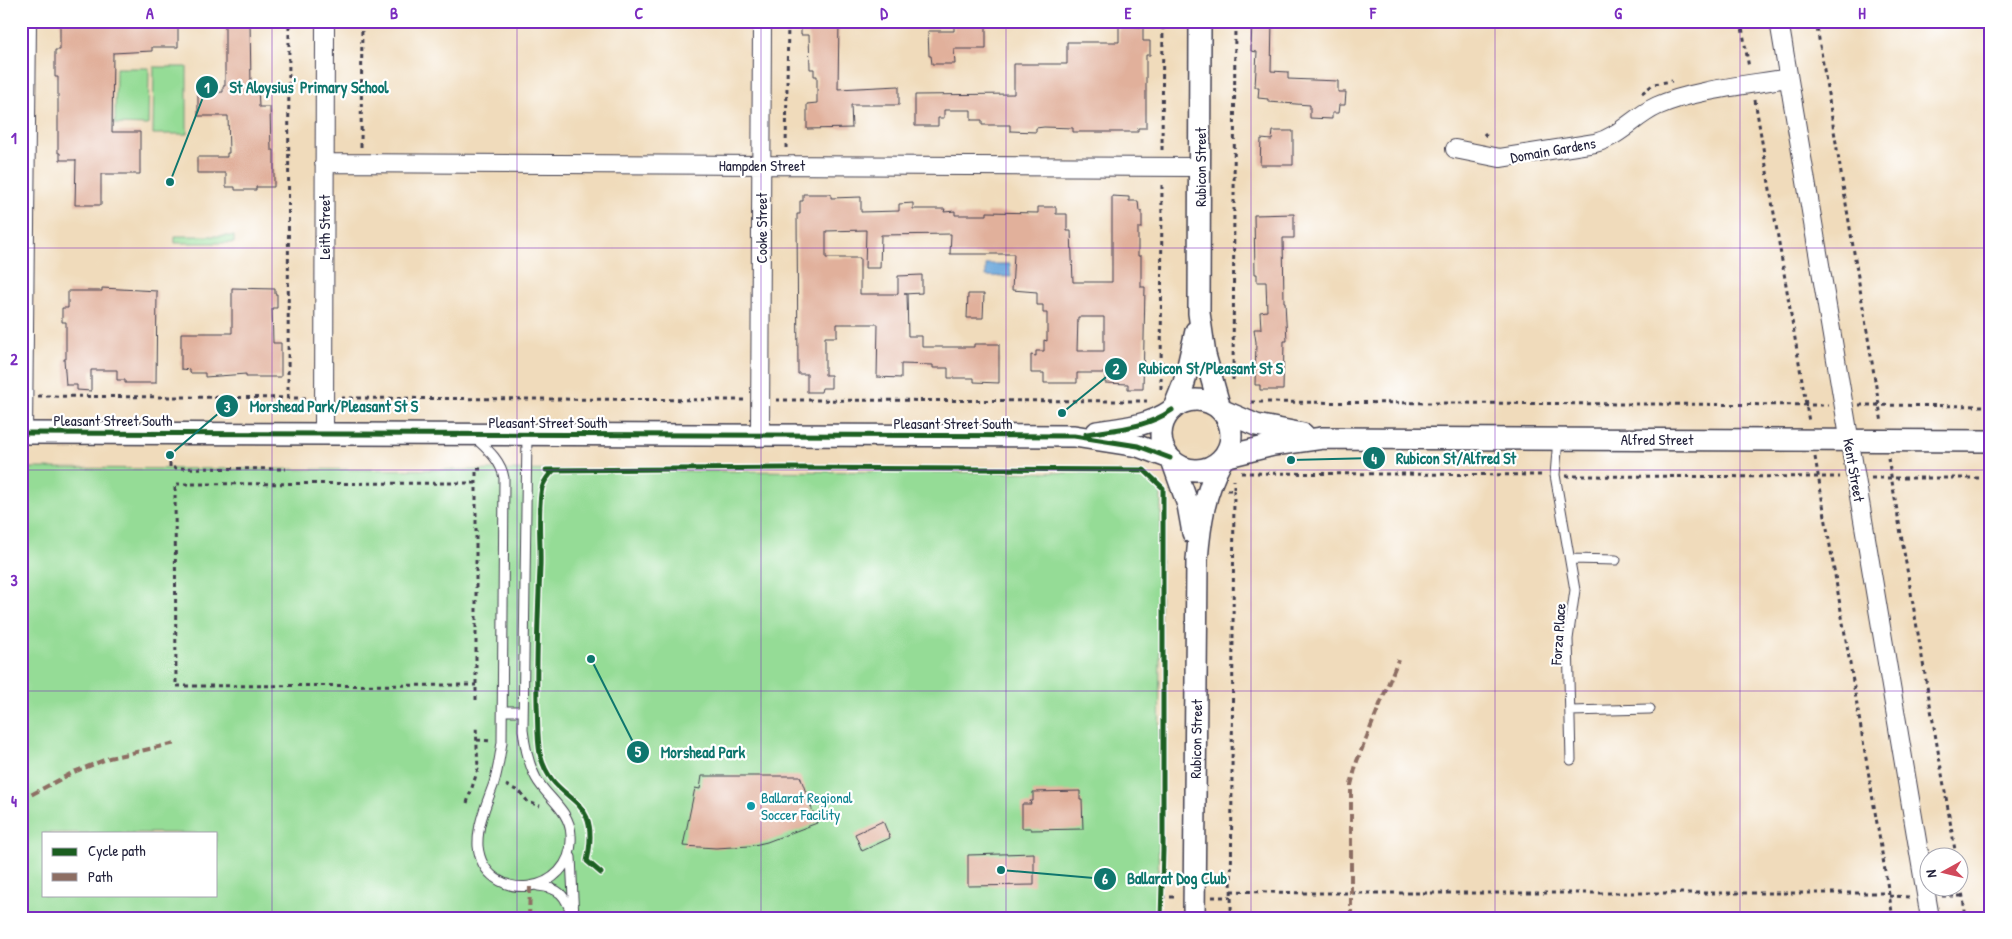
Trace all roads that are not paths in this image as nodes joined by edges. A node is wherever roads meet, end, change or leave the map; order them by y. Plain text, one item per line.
1 (27, 21) edge
2 (325, 21) edge
3 (762, 21) edge
4 (1200, 21) edge
5 (1779, 21) edge
6 (1788, 78) junction
7 (1455, 149) dead end
8 (324, 162) junction
9 (761, 164) junction
10 (1200, 167) junction
11 (1199, 313) junction
12 (1173, 409) junction
13 (1220, 409) junction
14 (22, 433) edge
15 (324, 433) junction
16 (472, 435) junction
17 (527, 435) junction
18 (760, 435) junction
19 (1074, 436) junction
20 (1323, 438) junction
21 (1558, 439) junction
22 (1848, 440) junction
23 (1991, 440) edge
24 (1223, 458) junction
25 (1171, 459) junction
26 (1571, 559) junction
27 (1198, 560) junction
28 (1616, 560) dead end
29 (1650, 709) dead end
30 (503, 711) junction
31 (523, 711) junction
32 (1570, 711) junction
33 (1571, 760) dead end
34 (571, 846) junction
35 (535, 886) junction
36 (573, 918) edge
37 (1194, 918) edge
38 (1930, 918) edge

1 - 14 street
2 - 8 street, Leith Street
3 - 9 street, Cooke Street
4 - 10 street, Rubicon Street
5 - 6 street, Kent Street
6 - 7 street, Domain Gardens
6 - 22 street, Kent Street
8 - 9 street, Hampden Street
8 - 15 street, Leith Street
9 - 10 street, Hampden Street
9 - 18 street, Cooke Street
10 - 11 street, Rubicon Street
11 - 12 street, Rubicon Street
11 - 13 street, Rubicon Street
12 - 13 street
12 - 19 street, Pleasant Street South
12 - 25 street
13 - 20 street, Alfred Street
13 - 24 street
14 - 15 street, Pleasant Street South
15 - 16 street, Pleasant Street South
16 - 17 street, Pleasant Street South
16 - 30 lane
17 - 18 street, Pleasant Street South
17 - 31 lane
18 - 19 street, Pleasant Street South
19 - 25 street, Pleasant Street South
20 - 21 street, Alfred Street
20 - 24 street, Alfred Street
21 - 22 street, Alfred Street
21 - 26 lane, Forza Place
22 - 23 street, Alfred Street
22 - 38 street, Kent Street
24 - 25 street
24 - 27 street, Rubicon Street
25 - 27 street, Rubicon Street
26 - 28 lane
26 - 32 lane, Forza Place
27 - 37 street, Rubicon Street
29 - 32 lane
30 - 31 lane
30 - 35 lane
31 - 34 lane
32 - 33 lane, Forza Place
34 - 35 lane
34 - 36 lane
35 - 36 lane

